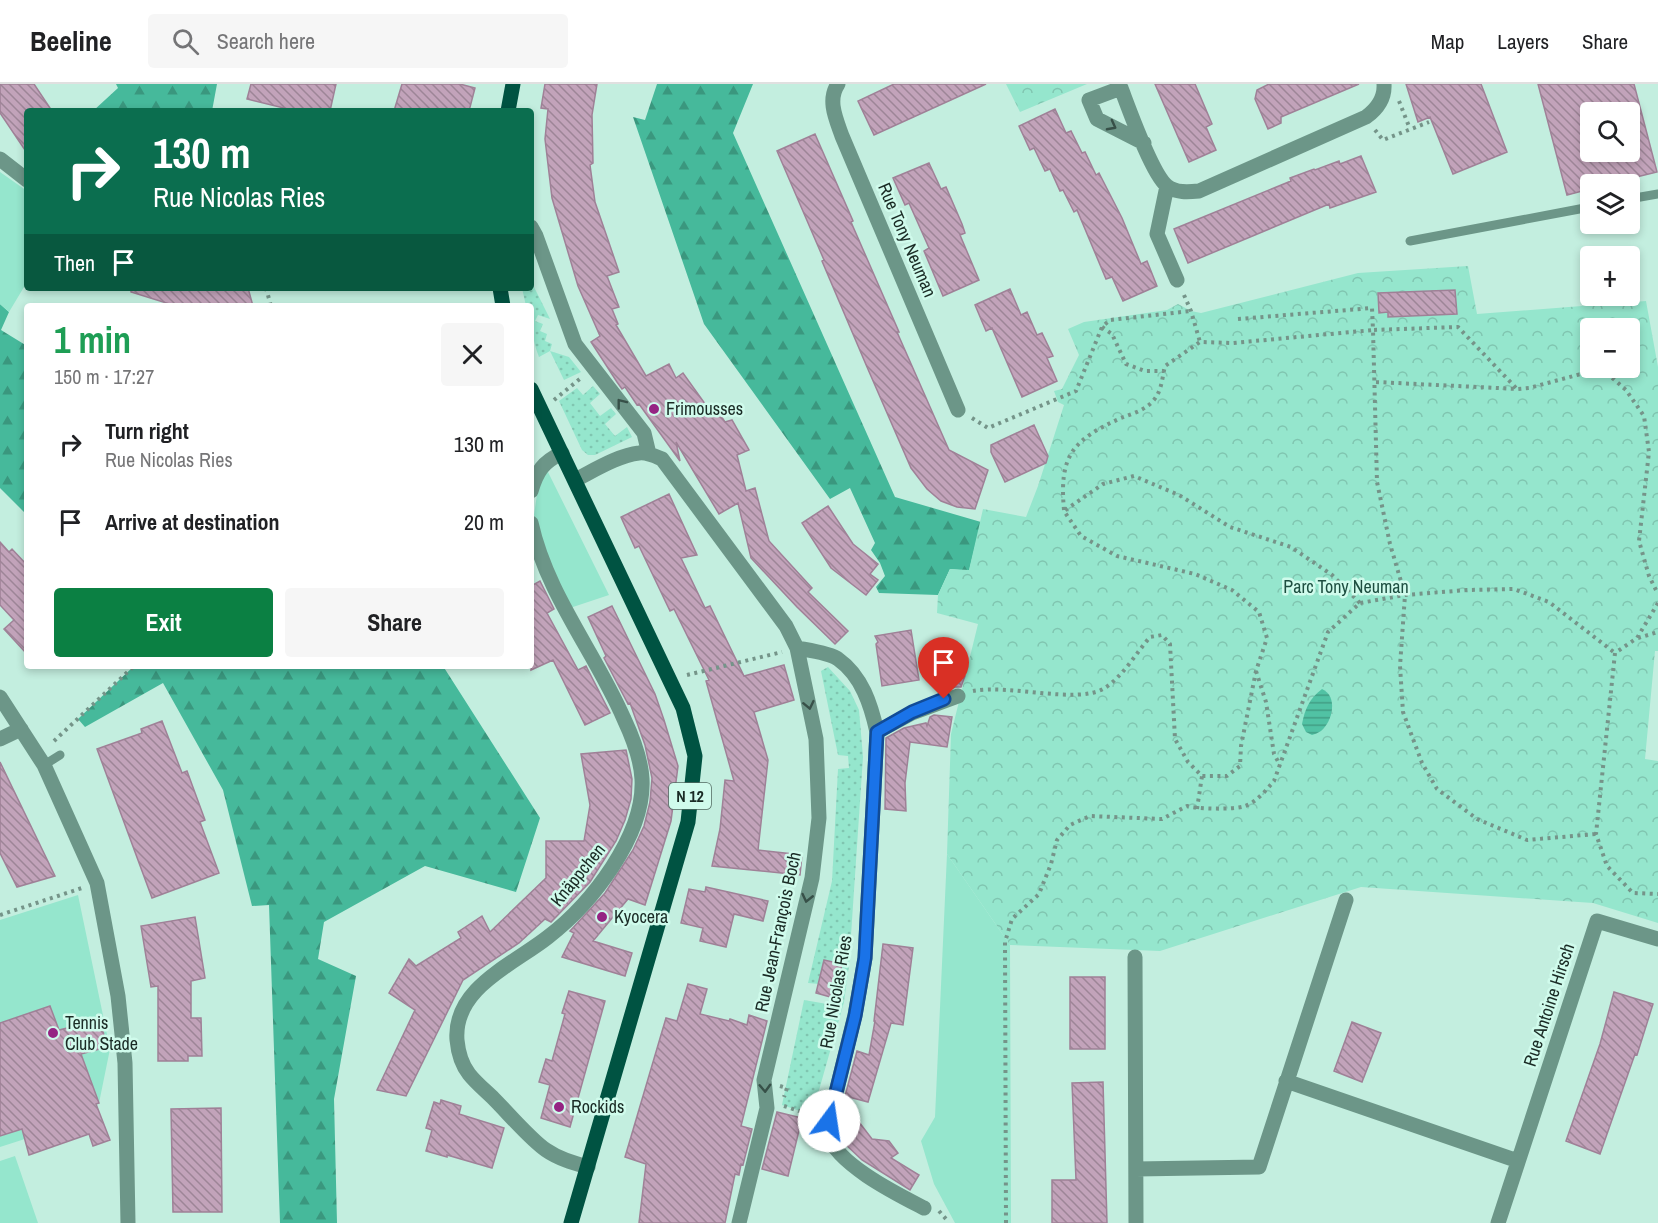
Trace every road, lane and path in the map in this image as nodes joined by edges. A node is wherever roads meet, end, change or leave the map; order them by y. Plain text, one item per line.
1 (513, 84) edge
2 (837, 84) edge
3 (1384, 86) edge
4 (509, 108) edge
5 (1366, 117) junction
6 (1429, 122) dead end
7 (1410, 129) junction
8 (1144, 143) dead end
9 (0, 159) edge
10 (24, 178) edge
11 (1167, 186) junction
12 (1658, 194) edge
13 (1640, 197) edge
14 (1580, 209) edge
15 (534, 232) edge
16 (1410, 241) dead end
17 (1177, 280) dead end
18 (1238, 319) dead end
19 (1102, 327) junction
20 (1373, 330) junction
21 (1200, 342) junction
22 (594, 368) junction
23 (1164, 371) junction
24 (1376, 381) junction
25 (1517, 389) junction
26 (534, 395) edge
27 (554, 400) dead end
28 (958, 410) joint
29 (562, 453) junction
30 (649, 453) junction
31 (575, 480) junction
32 (534, 482) edge
33 (1064, 511) junction
34 (534, 536) edge
35 (1658, 594) edge
36 (1405, 595) junction
37 (1360, 603) junction
38 (1658, 603) edge
39 (1658, 632) edge
40 (1637, 638) junction
41 (797, 648) junction
42 (1615, 653) junction
43 (131, 669) edge
44 (1256, 671) junction
45 (687, 675) dead end
46 (958, 696) joint
47 (0, 697) edge
48 (21, 729) junction
49 (877, 732) junction
50 (0, 739) edge
51 (54, 741) dead end
52 (60, 755) dead end
53 (44, 765) junction
54 (1280, 766) junction
55 (1202, 776) junction
56 (1197, 809) junction
57 (1596, 834) junction
58 (97, 883) junction
59 (1658, 894) edge
60 (1346, 900) dead end
61 (0, 915) edge
62 (1658, 939) edge
63 (1136, 957) dead end
64 (765, 1080) junction
65 (1286, 1081) junction
66 (829, 1121) junction
67 (1518, 1161) junction
68 (588, 1167) junction
69 (1136, 1169) junction
70 (924, 1208) dead end
71 (128, 1223) edge
72 (571, 1223) edge
73 (739, 1223) edge
74 (1006, 1223) edge
75 (1136, 1223) edge
76 (1498, 1223) edge

1 - 4 main road
2 - 28 street, Rue Tony Neuman
3 - 5 street
3 - 7 path
5 - 7 path
5 - 11 street
6 - 7 path
8 - 11 street
9 - 10 street
11 - 17 street
12 - 13 lane
14 - 16 lane
15 - 22 street
18 - 20 path
19 - 21 path
19 - 23 path
19 - 28 path
20 - 21 path
20 - 24 path
20 - 25 path
21 - 23 path
22 - 27 path
30 -> 22 street
23 - 33 path
24 - 25 path
24 - 36 path
25 - 35 path
26 - 29 main road, N 12
29 - 31 main road, N 12
29 - 32 street
30 - 31 street
30 - 41 street, Rue Jean-François Boch
31 - 68 main road, N 12
33 - 37 path
33 - 44 path
34 - 68 street, Knäppchen
36 - 37 path
36 - 42 path
36 - 57 path
37 - 54 path
38 - 40 path
39 - 40 path
40 - 42 path
41 - 45 path
41 - 49 street, Rue Nicolas Ries
41 -> 64 street, Rue Jean-François Boch
42 - 57 path
43 - 51 path
44 - 54 path
44 - 55 path
46 - 49 street
46 - 55 path
47 - 48 street
48 - 50 street
48 - 53 street
49 - 66 street, Rue Nicolas Ries
52 - 53 lane
53 - 58 street
54 - 56 path
55 - 56 path
56 - 74 path
57 - 59 path
58 - 61 path
58 - 71 street
60 - 65 street
62 - 67 street, Rue Antoine Hirsch
63 - 69 street
64 - 66 path
64 -> 73 street, Rue Jean-François Boch
65 - 67 street
65 - 69 street
66 - 70 street, Rue Nicolas Ries
67 - 76 street, Rue Antoine Hirsch
68 - 72 main road, N 12
69 - 75 street

